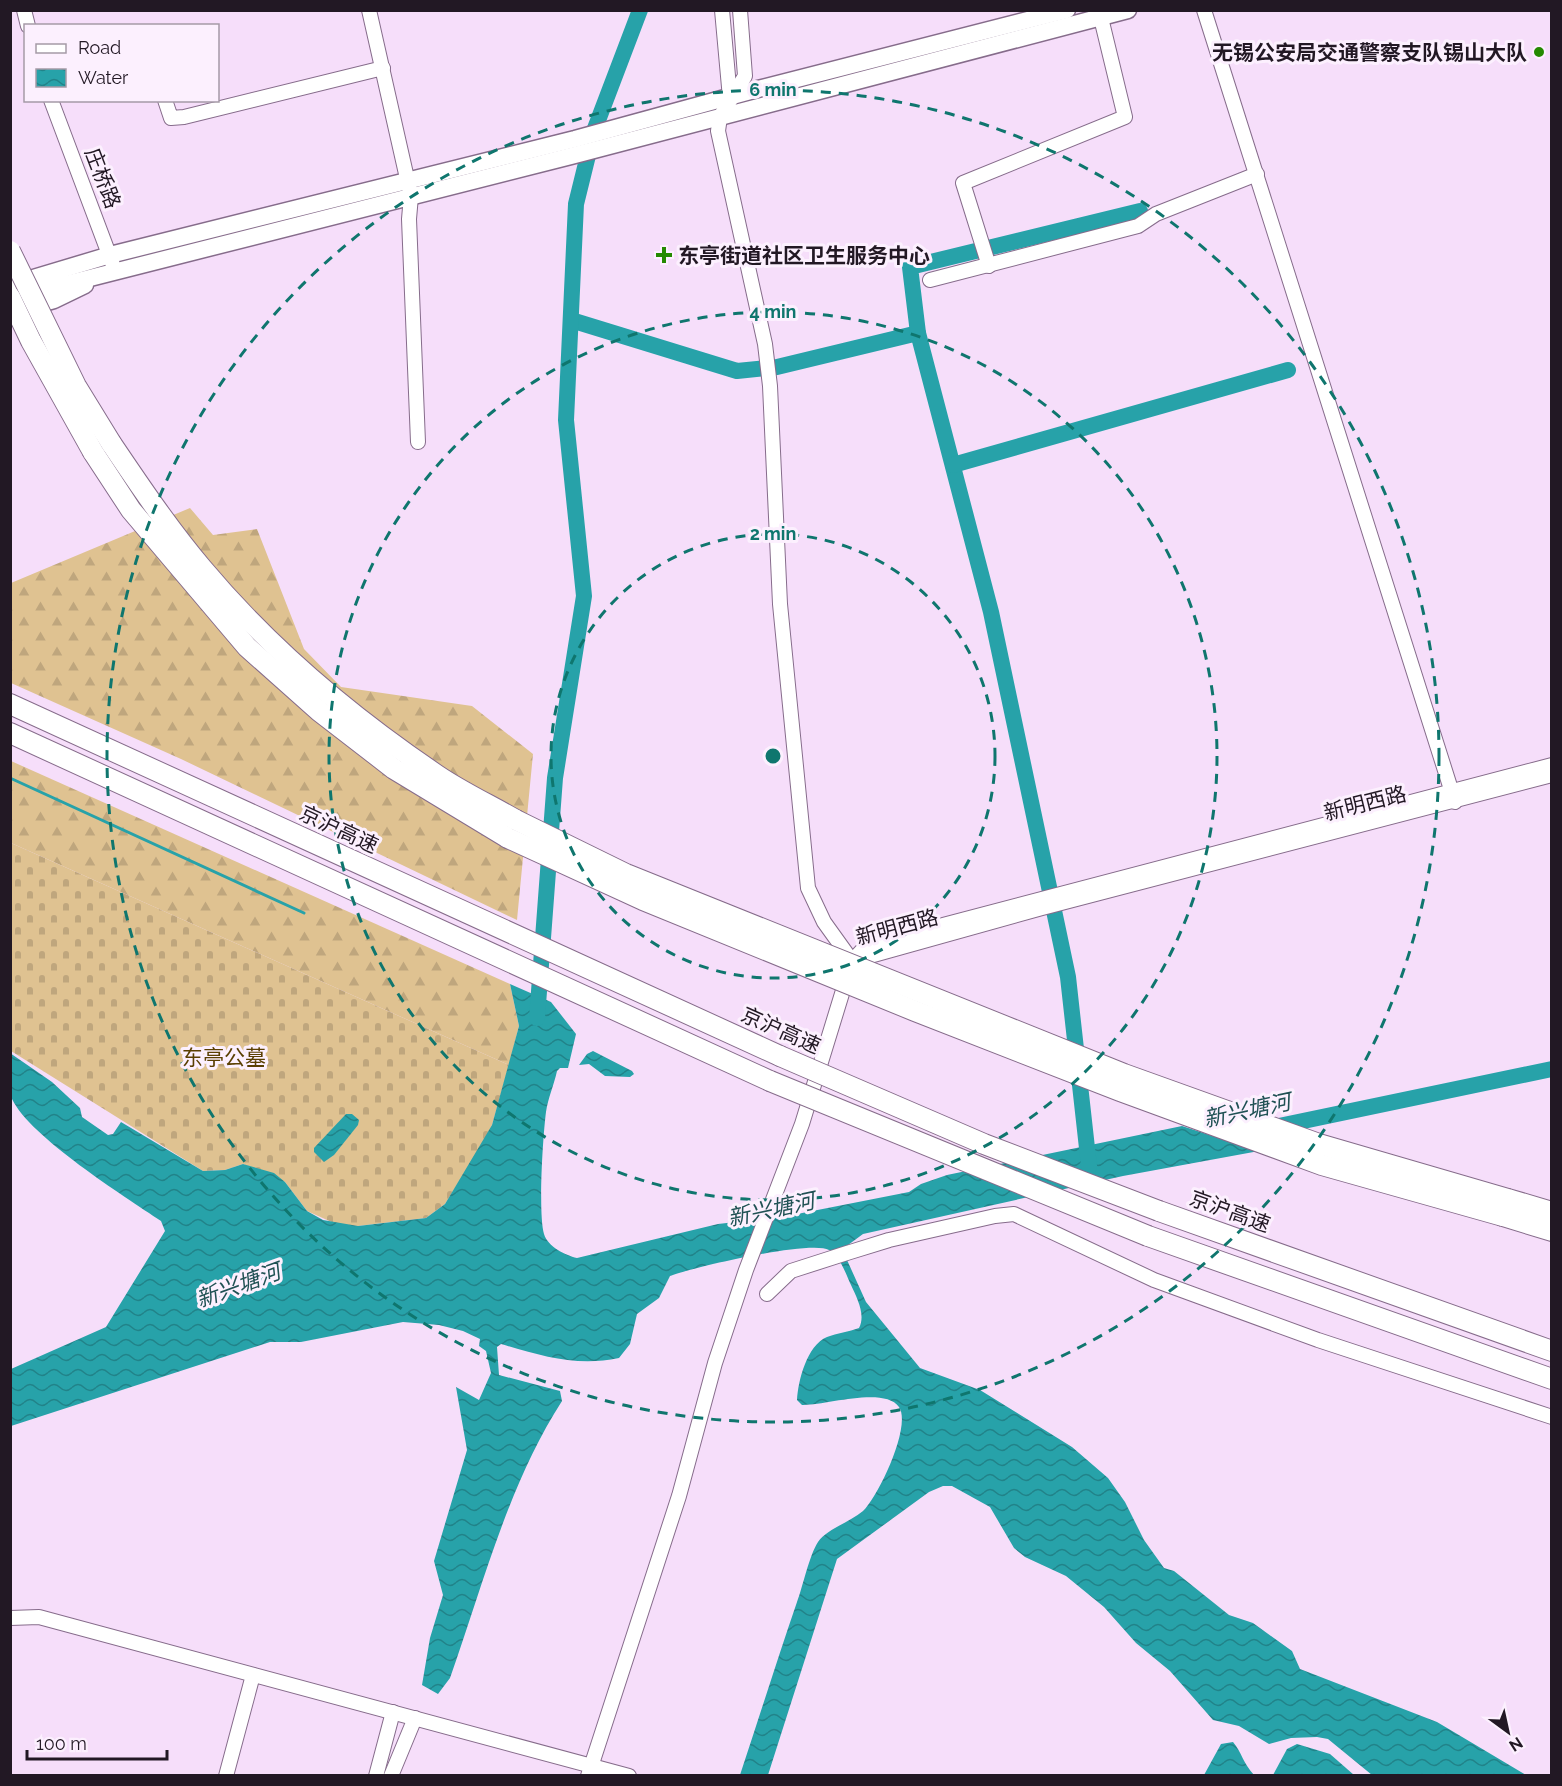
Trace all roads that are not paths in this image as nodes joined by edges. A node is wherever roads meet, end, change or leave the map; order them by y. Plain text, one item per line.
1 (369, 10) edge
2 (722, 10) edge
3 (740, 10) edge
4 (1067, 10) edge
5 (1128, 10) edge
6 (1204, 10) edge
7 (1101, 18) junction
8 (383, 68) junction
9 (730, 98) junction
10 (52, 102) edge
11 (166, 102) edge
12 (720, 117) junction
13 (620, 135) junction
14 (1257, 174) junction
15 (410, 188) junction
16 (10, 251) edge
17 (112, 263) junction
18 (989, 265) junction
19 (10, 274) edge
20 (930, 280) dead end
21 (10, 285) edge
22 (10, 298) edge
23 (10, 313) edge
24 (418, 442) dead end
25 (10, 704) edge
26 (10, 733) edge
27 (1551, 765) edge
28 (1551, 776) edge
29 (1454, 797) junction
30 (512, 829) junction
31 (852, 961) junction
32 (1505, 1207) junction
33 (1551, 1212) edge
34 (1551, 1231) edge
35 (767, 1294) dead end
36 (1551, 1351) edge
37 (1551, 1379) edge
38 (1551, 1417) edge
39 (10, 1618) edge
40 (253, 1675) junction
41 (393, 1712) junction
42 (415, 1718) junction
43 (589, 1770) edge
44 (226, 1776) edge
45 (376, 1776) edge
46 (391, 1776) edge
47 (629, 1776) edge

1 - 8 street
2 - 9 street
3 - 9 street
4 - 9 main road
5 - 7 main road
6 - 14 street
7 - 12 main road
7 - 18 street
8 - 11 street
8 - 15 street
9 - 12 street
9 - 13 main road
10 - 17 street, 庄桥路
12 - 13 main road
12 - 31 street
13 - 15 main road
14 - 18 street
14 - 29 street
15 - 17 main road
15 - 24 street
16 - 30 highway, bridge
17 - 19 main road
17 - 21 main road
17 - 22 main road
17 - 23 main road
18 - 20 street
22 - 30 highway, bridge
25 - 36 highway, 京沪高速, bridge
26 - 37 highway, bridge
27 - 29 street, 新明西路
28 - 29 street, 新明西路
29 - 31 street, 新明西路
30 - 32 highway, bridge
31 - 43 street
32 - 33 highway
32 - 34 highway
35 - 38 street
39 - 40 street
40 - 41 street
40 - 44 street
41 - 42 street
41 - 45 street
42 - 43 street
42 - 46 street
43 - 47 street

